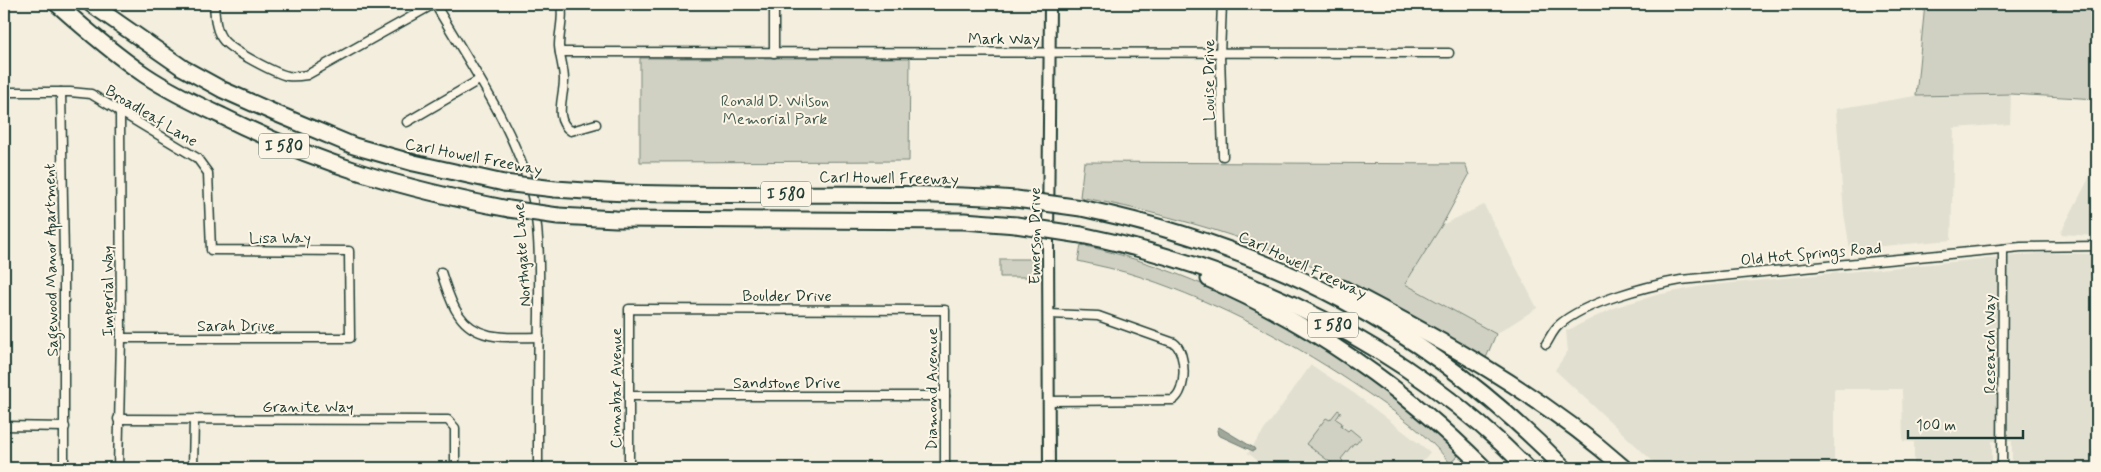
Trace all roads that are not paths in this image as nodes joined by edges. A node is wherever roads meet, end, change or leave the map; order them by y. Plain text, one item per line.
1 (48, 4) edge
2 (57, 4) edge
3 (91, 4) edge
4 (98, 4) edge
5 (214, 4) edge
6 (434, 4) edge
7 (561, 4) edge
8 (774, 4) edge
9 (1050, 4) edge
10 (1222, 4) edge
11 (114, 21) junction
12 (83, 27) junction
13 (560, 52) junction
14 (1049, 52) junction
15 (774, 53) junction
16 (1449, 53) dead end
17 (1220, 54) junction
18 (479, 80) junction
19 (4, 92) edge
20 (61, 92) junction
21 (120, 113) junction
22 (407, 122) dead end
23 (596, 124) dead end
24 (1223, 156) dead end
25 (1166, 228) junction
26 (1107, 240) junction
27 (2097, 246) edge
28 (2002, 249) junction
29 (211, 250) joint
30 (441, 272) dead end
31 (629, 308) joint
32 (945, 310) joint
33 (1048, 314) junction
34 (121, 338) junction
35 (350, 338) joint
36 (539, 338) junction
37 (1546, 344) dead end
38 (629, 396) junction
39 (945, 396) junction
40 (1049, 401) junction
41 (118, 419) junction
42 (194, 419) junction
43 (4, 426) edge
44 (65, 427) junction
45 (64, 468) edge
46 (118, 468) edge
47 (193, 468) edge
48 (455, 468) edge
49 (538, 468) edge
50 (628, 468) edge
51 (945, 468) edge
52 (1050, 468) edge
53 (1484, 468) edge
54 (1526, 468) edge
55 (1564, 468) edge
56 (1624, 468) edge
57 (2002, 468) edge

1 - 12 highway
2 - 12 highway, I 580
3 - 11 highway, Carl Howell Freeway / I 580
4 - 11 highway
5 - 6 street
6 - 18 street, Northgate Lane
7 - 13 street
8 - 15 street
9 - 14 street, Emerson Drive
10 - 17 street, Louise Drive
11 - 25 highway, Carl Howell Freeway / I 580, bridge
12 - 26 highway, I 580, bridge
13 - 15 street, Mark Way
13 - 23 street
14 - 15 street, Mark Way
14 - 17 street, Mark Way
14 - 33 street, Emerson Drive
16 - 17 street, Mark Way
17 - 24 street, Louise Drive
18 - 22 street
18 - 36 street, Northgate Lane
19 - 20 street, Broadleaf Lane
20 - 21 street, Broadleaf Lane
20 - 44 street, Sagewood Manor Apartment
21 - 29 street, Broadleaf Lane
21 - 34 street, Imperial Way
25 - 55 highway, Carl Howell Freeway / I 580
25 - 56 highway
26 - 53 highway
26 - 54 highway, I 580
27 - 28 street, Old Hot Springs Road
28 - 37 street, Old Hot Springs Road
28 - 57 street, Research Way
29 - 35 street, Lisa Way
30 - 36 street
31 - 32 street, Boulder Drive
31 - 38 street, Cinnabar Avenue
32 - 39 street, Diamond Avenue
33 - 40 street, Emerson Drive
33 - 40 street
34 - 35 street, Sarah Drive
34 - 41 street, Imperial Way
36 - 49 street, Northgate Lane
38 - 39 street, Sandstone Drive
38 - 50 street, Cinnabar Avenue
39 - 51 street, Diamond Avenue
40 - 52 street, Emerson Drive
41 - 42 street, Granite Way
41 - 46 street, Imperial Way
42 - 47 street
42 - 48 street, Granite Way
43 - 44 street
44 - 45 street, Sagewood Manor Apartment

